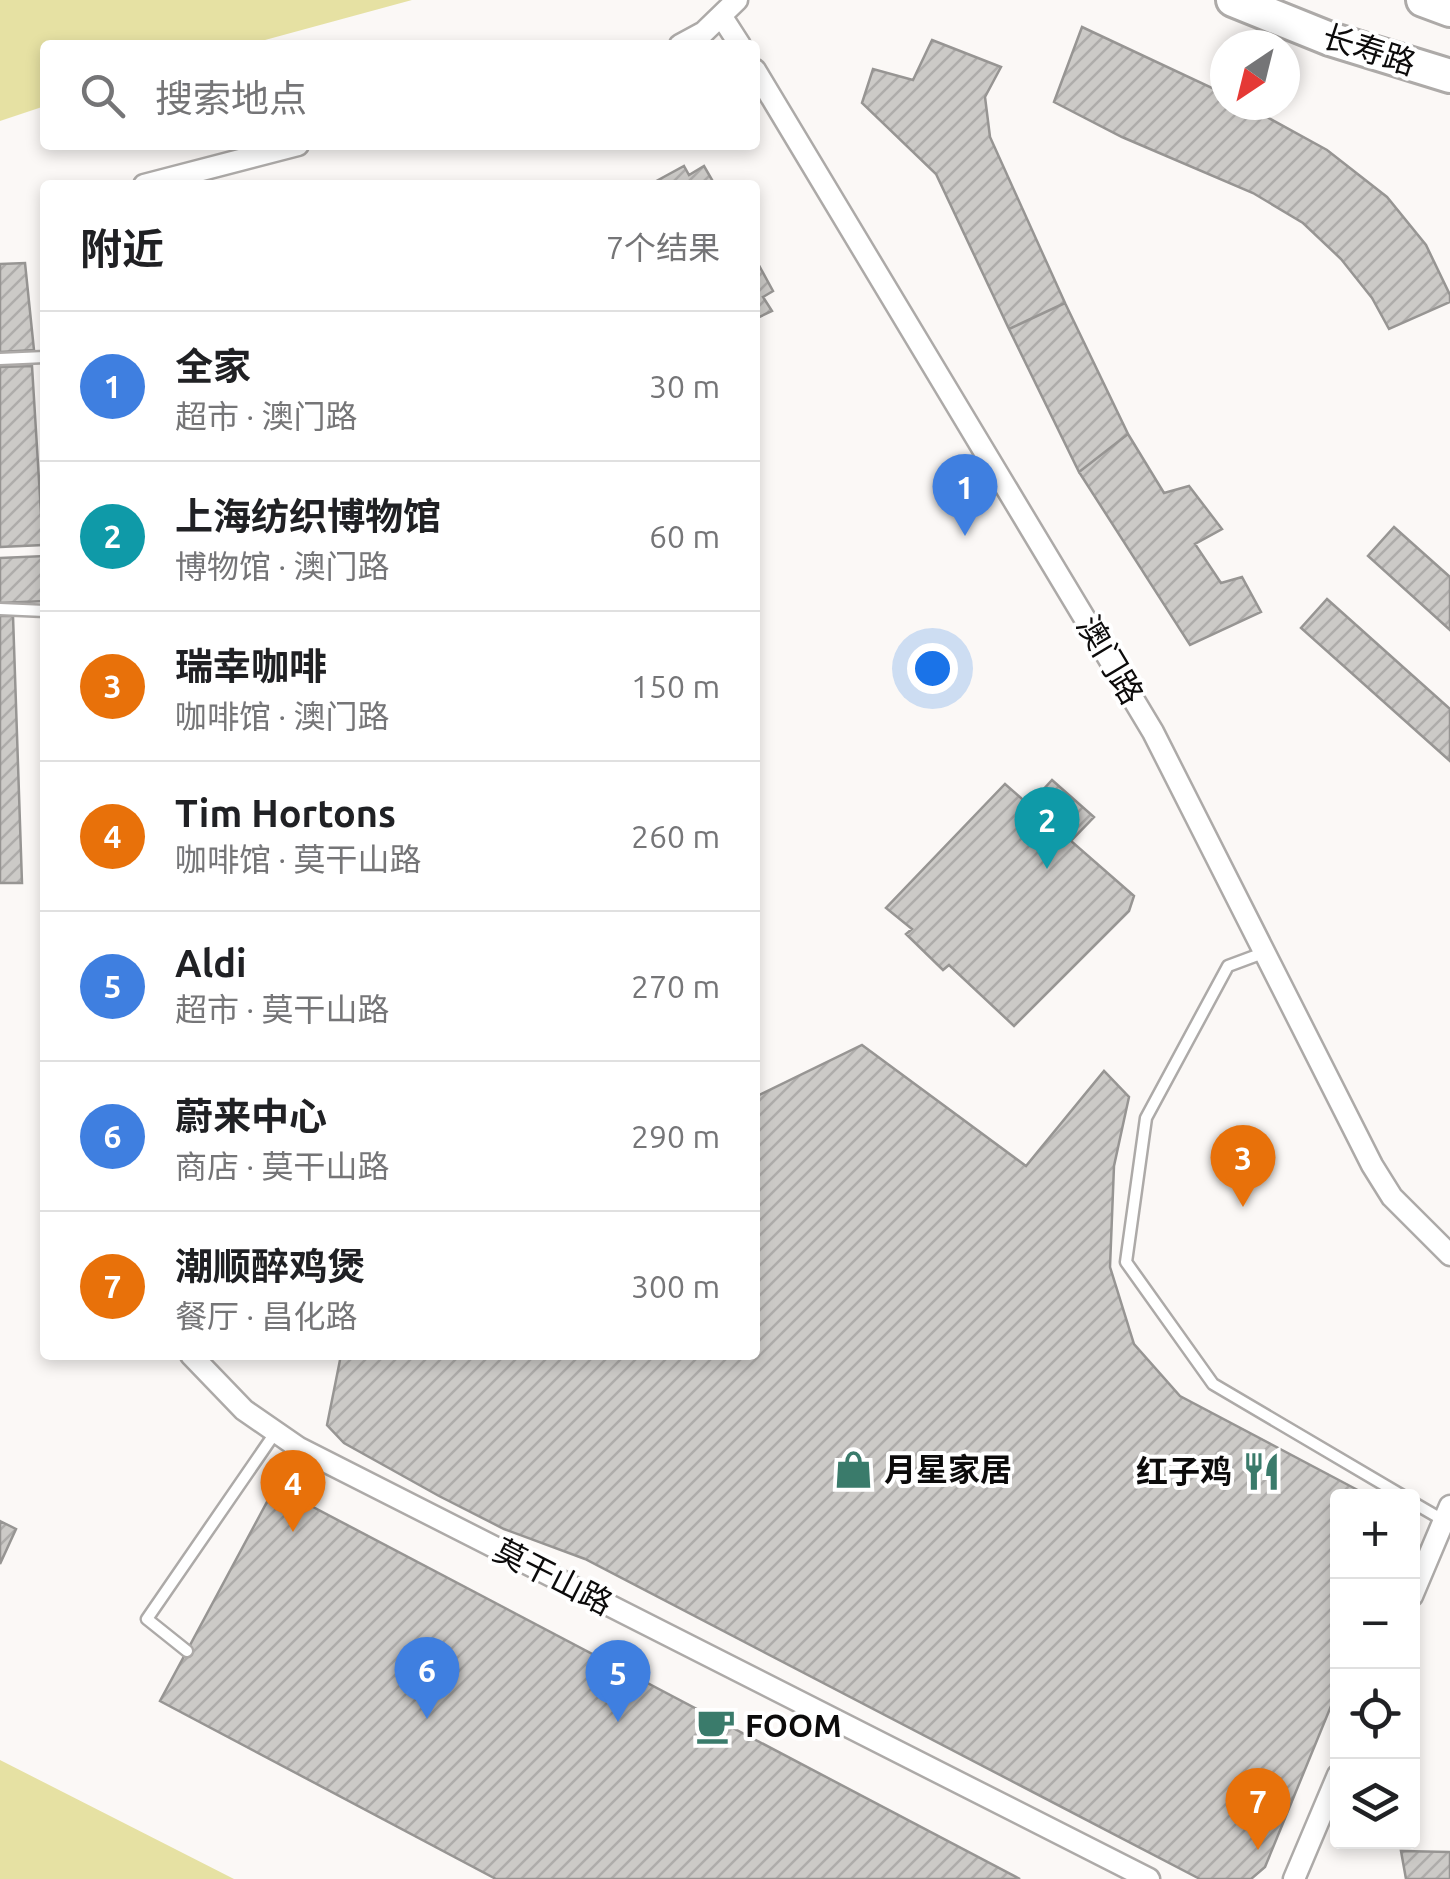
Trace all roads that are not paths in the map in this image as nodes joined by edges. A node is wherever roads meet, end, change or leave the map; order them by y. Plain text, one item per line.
1 (737, 0) edge
2 (1233, 0) edge
3 (1423, 0) edge
4 (1450, 10) edge
5 (722, 16) junction
6 (689, 40) edge
7 (737, 40) edge
8 (1450, 76) edge
9 (760, 78) edge
10 (279, 150) edge
11 (163, 180) edge
12 (40, 357) edge
13 (0, 359) edge
14 (0, 609) edge
15 (40, 611) edge
16 (1263, 953) junction
17 (1450, 1255) edge
18 (196, 1360) edge
19 (275, 1433) junction
20 (1390, 1489) edge
21 (1420, 1505) edge
22 (1447, 1514) edge
23 (1419, 1579) edge
24 (188, 1651) dead end
25 (1330, 1795) edge
26 (1149, 1879) edge
27 (1294, 1879) edge

1 - 5 street
2 - 8 main road, 长寿路
3 - 4 main road, 长寿路
5 - 6 street
5 - 7 street
9 - 16 street, 澳门路
10 - 11 street
12 - 13 lane
14 - 15 lane
16 - 17 street, 澳门路
16 - 20 lane
18 - 19 street, 莫干山路
19 - 24 lane
19 - 26 street, 莫干山路
21 - 22 lane
22 - 23 street
25 - 27 street

